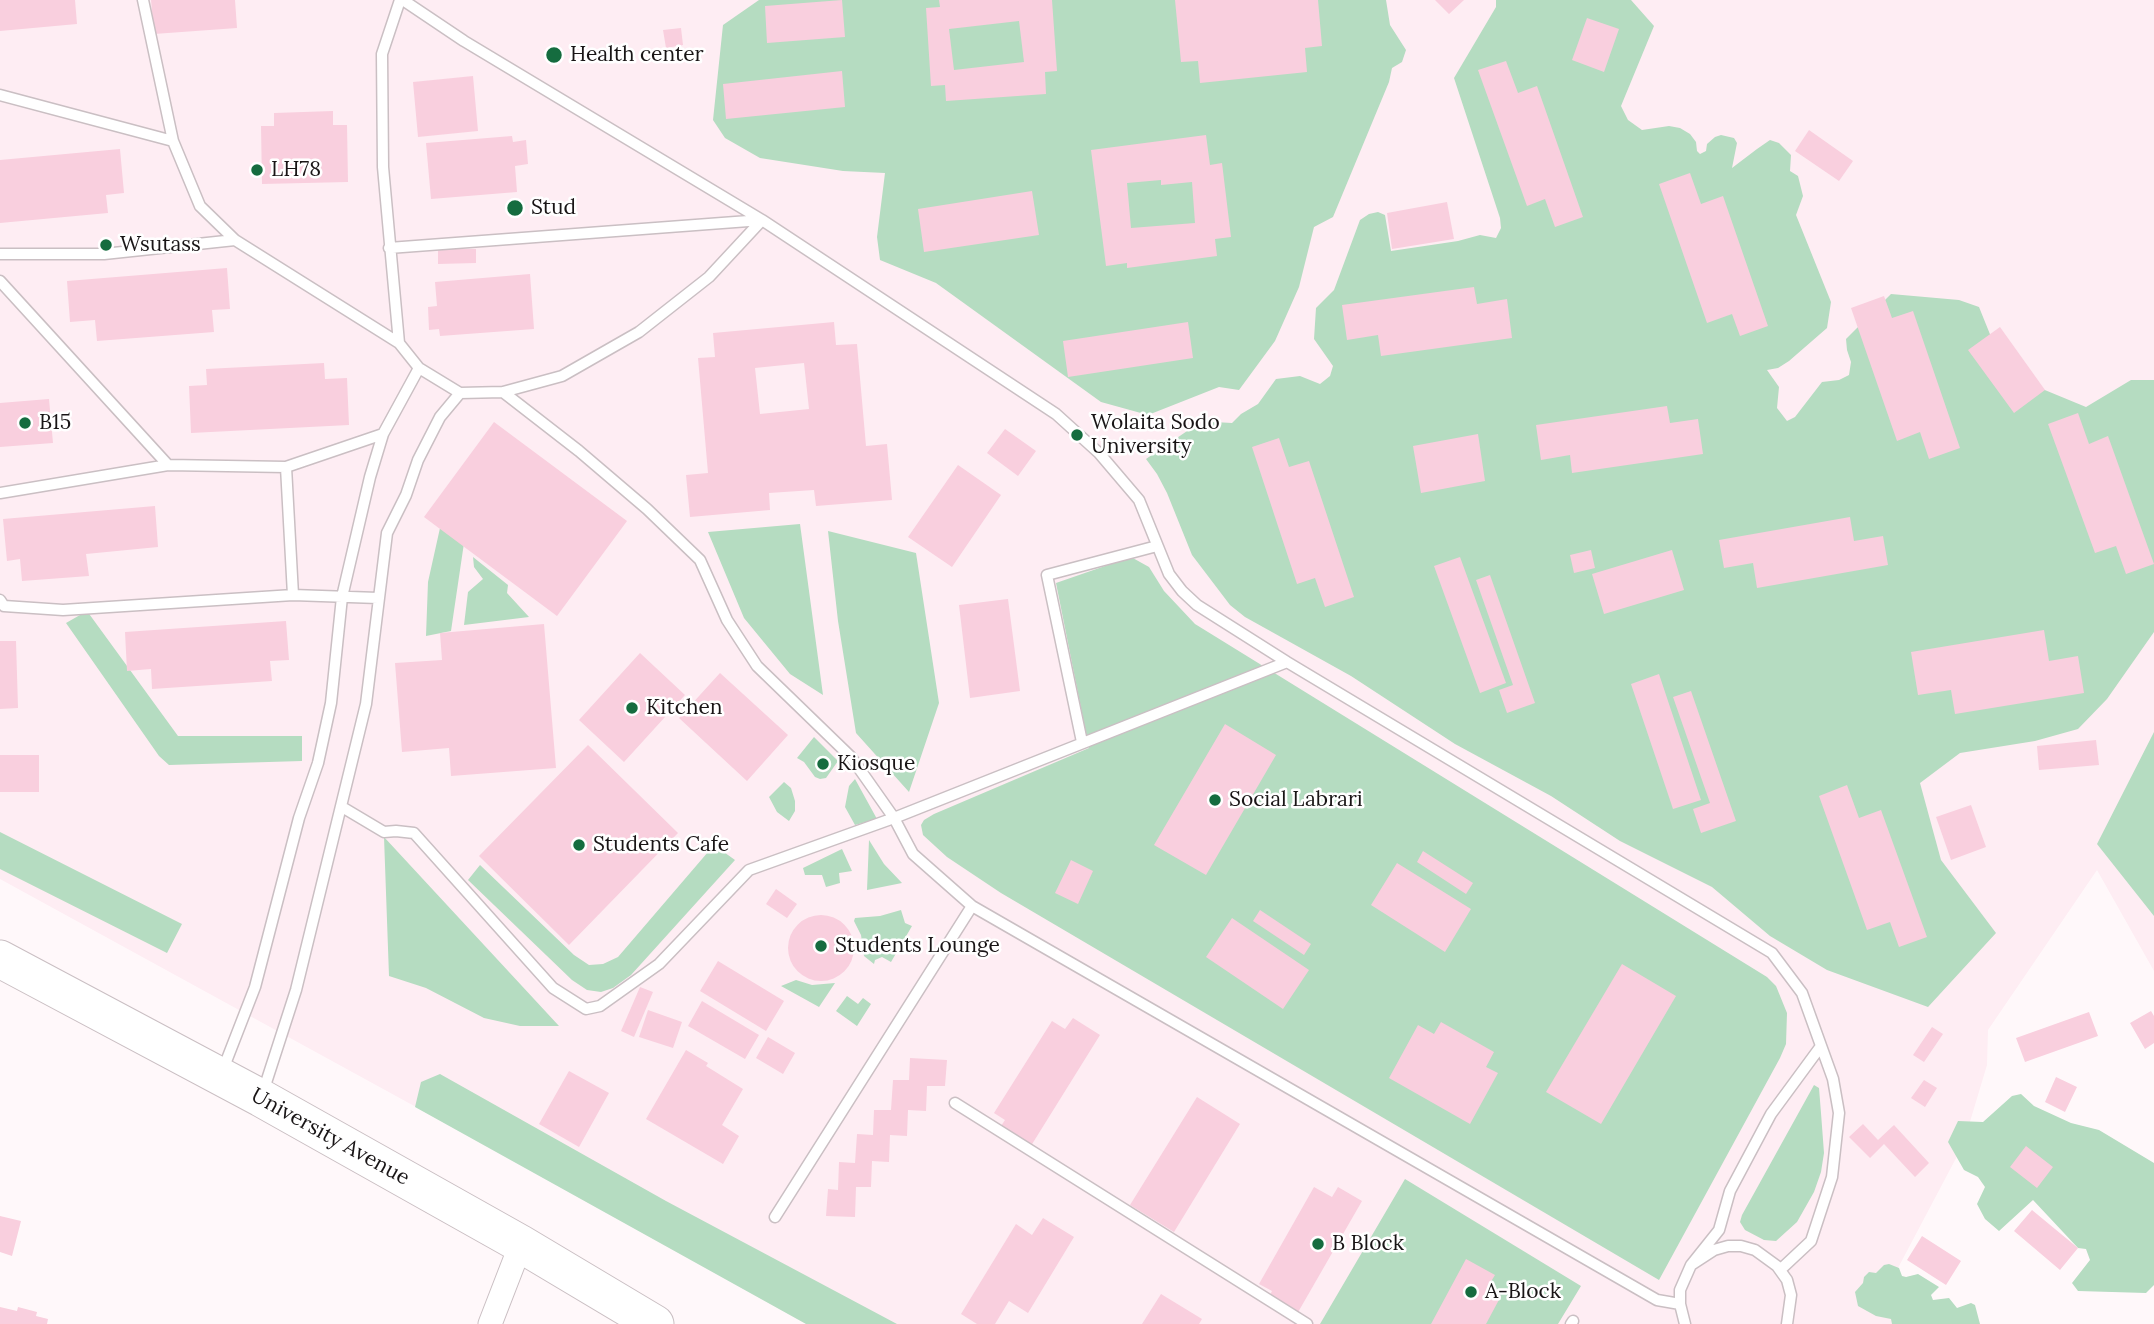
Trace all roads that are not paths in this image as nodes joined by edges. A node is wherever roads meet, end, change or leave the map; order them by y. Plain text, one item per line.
1 (143, 0) edge
2 (401, 0) edge
3 (0, 94) edge
4 (173, 141) junction
5 (762, 220) junction
6 (235, 240) junction
7 (389, 248) junction
8 (0, 254) edge
9 (0, 281) edge
10 (399, 343) junction
11 (419, 368) junction
12 (503, 392) junction
13 (460, 393) junction
14 (383, 435) junction
15 (168, 465) junction
16 (286, 467) junction
17 (0, 494) edge
18 (1157, 547) junction
19 (293, 595) junction
20 (342, 597) junction
21 (377, 598) junction
22 (0, 600) edge
23 (1287, 662) junction
24 (1082, 742) junction
25 (342, 807) junction
26 (894, 818) junction
27 (972, 906) junction
28 (0, 959) edge
29 (1821, 1046) junction
30 (220, 1077) junction
31 (261, 1098) junction
32 (955, 1102) dead end
33 (775, 1217) dead end
34 (521, 1244) junction
35 (1691, 1265) junction
36 (1780, 1270) junction
37 (1680, 1304) junction
38 (490, 1324) edge
39 (655, 1324) edge
40 (1307, 1324) edge
41 (1685, 1324) edge
42 (1788, 1324) edge

1 - 4 lane
2 - 5 lane
2 - 7 lane
3 - 4 lane
4 - 6 lane
5 - 7 lane
5 - 12 lane
5 - 18 lane
6 - 8 lane
6 - 10 lane
7 - 10 lane
9 - 15 lane
10 - 11 lane
11 - 13 lane
11 - 14 lane
12 - 13 lane
12 - 26 lane
13 - 21 lane
14 - 16 lane
14 - 20 lane
15 - 16 lane
15 - 17 lane
16 - 19 lane
18 - 23 lane
18 - 24 lane
19 - 20 lane
19 - 22 lane
20 - 21 lane
20 - 30 lane
21 - 25 lane
23 - 24 lane
23 - 29 lane
24 - 26 lane
25 - 26 lane
25 - 31 lane
26 - 27 lane
27 - 33 lane
27 - 37 lane
28 - 30 highway, University Avenue
29 - 35 lane
29 - 36 lane
30 - 31 highway, University Avenue
31 - 34 highway, University Avenue
32 - 40 lane
34 - 38 street
34 - 39 highway, University Avenue
35 - 36 lane
35 - 37 lane
36 - 42 lane
37 - 41 lane

